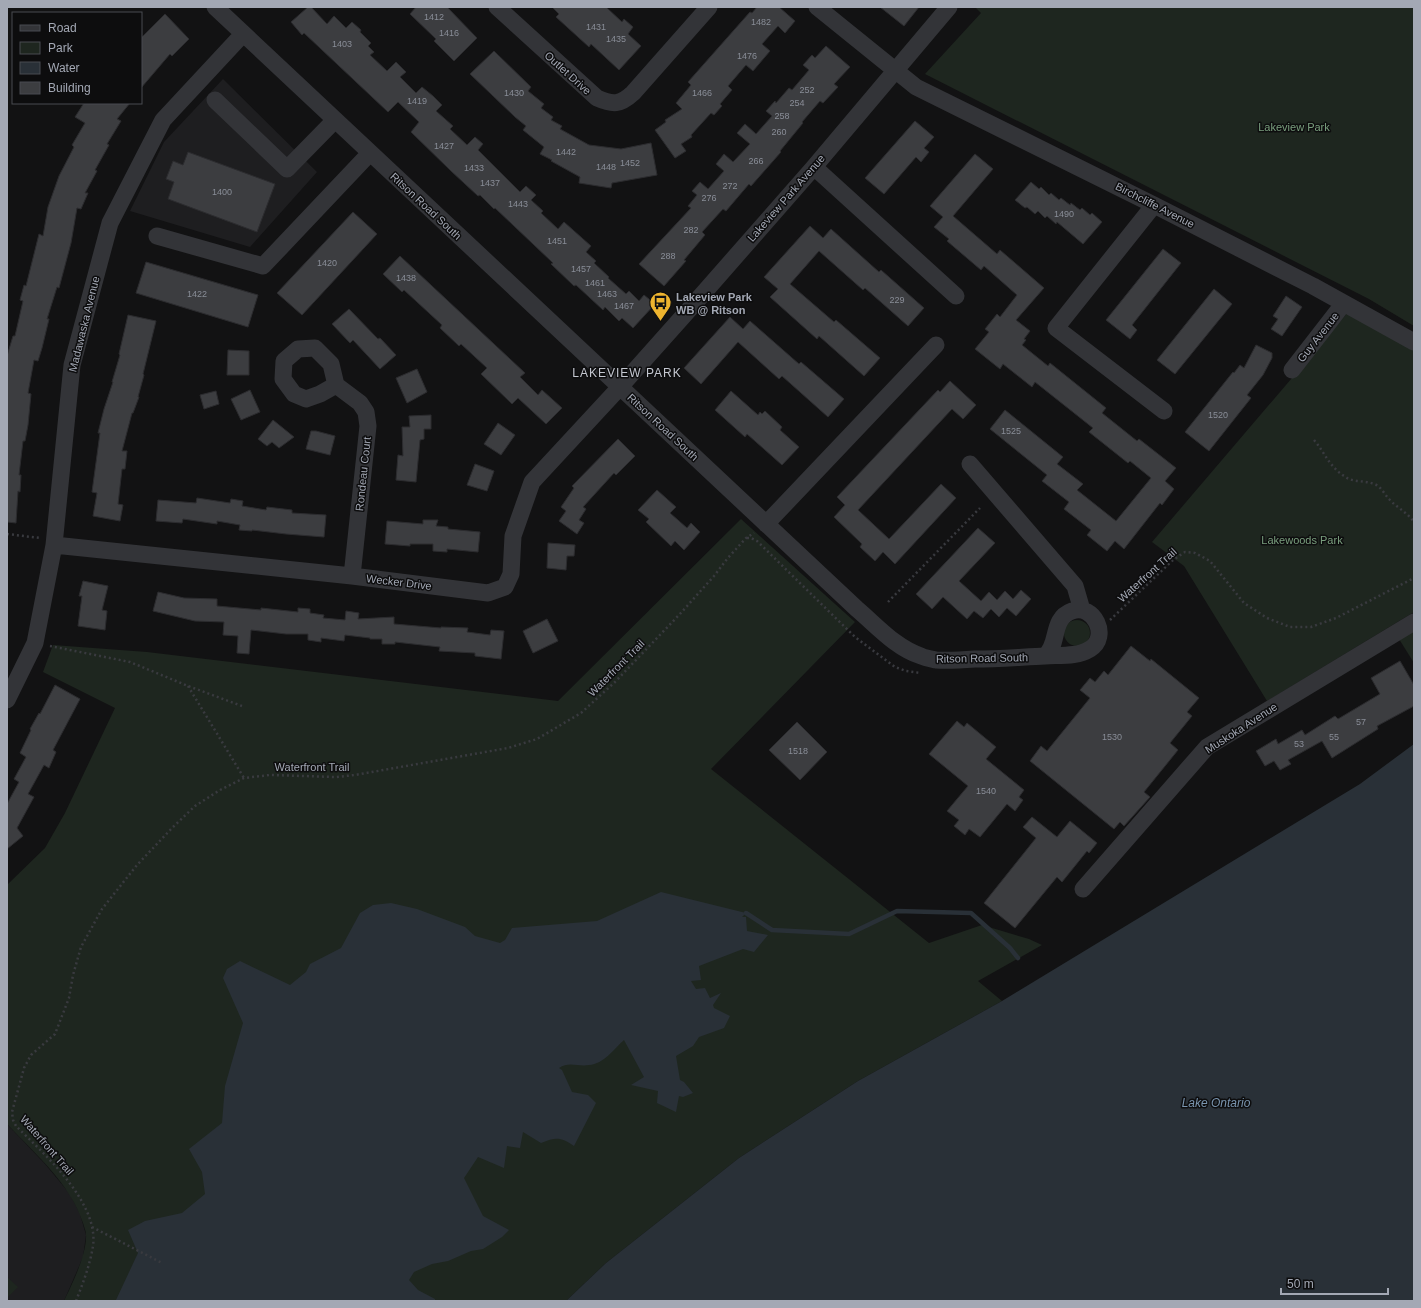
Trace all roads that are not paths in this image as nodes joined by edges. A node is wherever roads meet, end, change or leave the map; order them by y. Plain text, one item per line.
1 (214, 7) edge
2 (496, 7) edge
3 (709, 7) edge
4 (817, 7) edge
5 (950, 7) edge
6 (243, 34) junction
7 (894, 71) junction
8 (215, 100) dead end
9 (335, 120) junction
10 (370, 153) junction
11 (814, 167) junction
12 (1154, 205) junction
13 (157, 236) dead end
14 (956, 296) dead end
15 (1344, 303) junction
16 (1414, 342) edge
17 (936, 345) dead end
18 (1292, 370) dead end
19 (336, 385) dead end
20 (620, 387) junction
21 (1164, 411) dead end
22 (970, 464) dead end
23 (766, 524) junction
24 (54, 542) junction
25 (352, 576) junction
26 (1082, 610) junction
27 (1414, 622) edge
28 (1045, 656) junction
29 (7, 700) edge
30 (1083, 889) dead end

1 - 6 street, Ritson Road South
2 - 3 street, Outlet Drive
4 - 7 street, Birchcliffe Avenue
5 - 7 street, Lakeview Park Avenue
6 - 9 street, Ritson Road South
6 - 24 street, Madawaska Avenue
7 - 11 street, Lakeview Park Avenue
7 - 12 street, Birchcliffe Avenue
8 - 9 street
9 - 10 street, Ritson Road South
10 - 13 street
10 - 20 street, Ritson Road South
11 - 14 street
11 - 20 street, Lakeview Park Avenue
12 - 15 street, Birchcliffe Avenue
12 - 21 street
15 - 16 street, Birchcliffe Avenue
15 - 18 street, Guy Avenue
17 - 23 street
19 - 25 street, Rondeau Court
20 - 23 street, Ritson Road South
20 - 25 street, Wecker Drive
22 - 26 street
23 - 28 street, Ritson Road South
24 - 25 street, Wecker Drive
24 - 29 street, Madawaska Avenue
26 - 28 street
26 - 28 street, Ritson Road South
27 - 30 street, Muskoka Avenue

